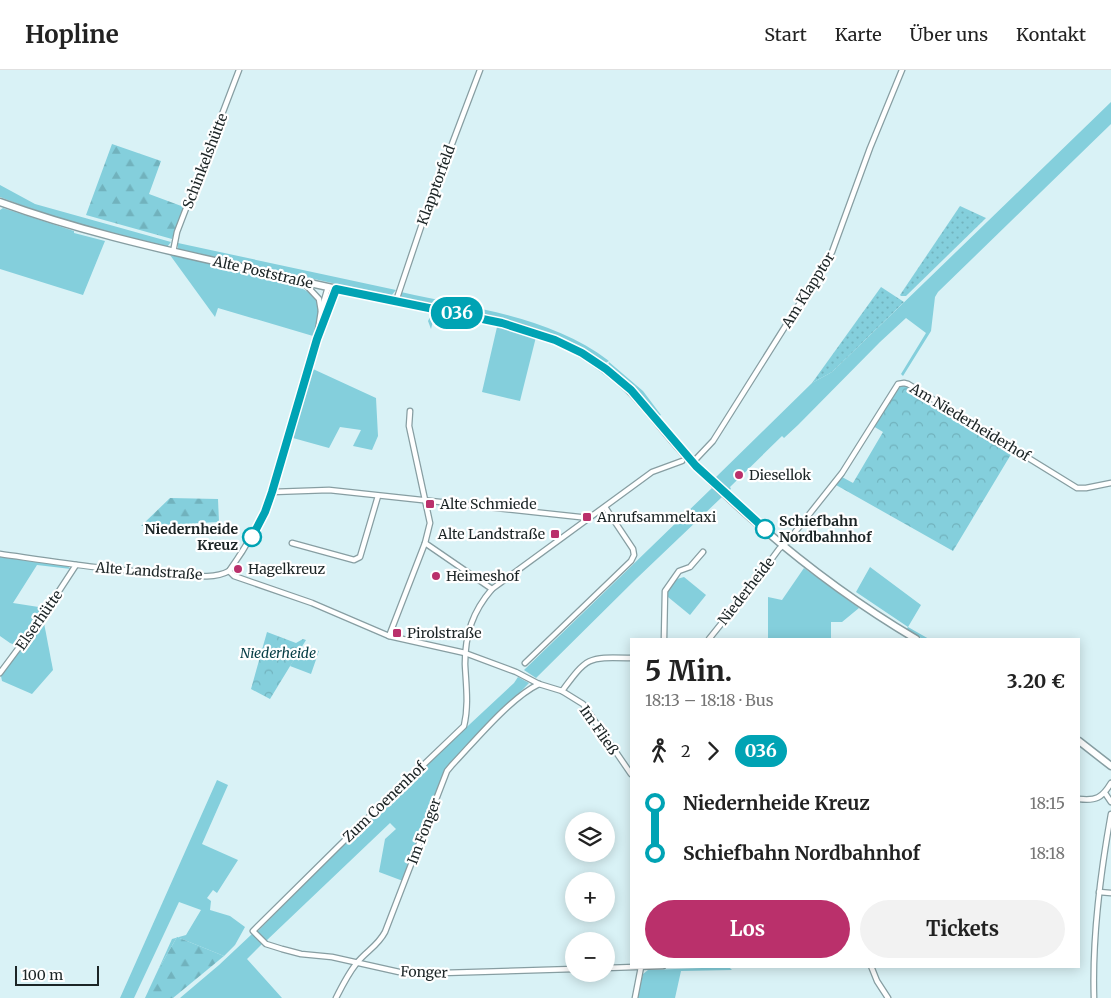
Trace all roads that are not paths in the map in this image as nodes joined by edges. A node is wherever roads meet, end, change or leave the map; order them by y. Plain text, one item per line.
1 (239, 70) edge
2 (480, 70) edge
3 (902, 70) edge
4 (0, 202) edge
5 (173, 252) junction
6 (284, 277) junction
7 (328, 287) junction
8 (336, 289) junction
9 (396, 301) junction
10 (321, 311) junction
11 (317, 339) junction
12 (410, 411) dead end
13 (682, 460) dead end
14 (690, 460) junction
15 (1111, 483) edge
16 (272, 492) junction
17 (378, 496) junction
18 (426, 501) junction
19 (605, 507) junction
20 (589, 518) junction
21 (292, 543) dead end
22 (425, 543) junction
23 (784, 544) junction
24 (702, 552) dead end
25 (0, 554) edge
26 (76, 565) junction
27 (229, 571) junction
28 (492, 589) junction
29 (389, 636) junction
30 (664, 638) edge
31 (710, 638) edge
32 (914, 638) edge
33 (465, 653) junction
34 (630, 658) edge
35 (525, 663) dead end
36 (0, 673) edge
37 (539, 684) junction
38 (562, 691) junction
39 (1080, 742) edge
40 (1111, 766) edge
41 (630, 773) edge
42 (1111, 783) edge
43 (1105, 793) junction
44 (1080, 799) edge
45 (1111, 802) edge
46 (1111, 814) edge
47 (1099, 892) junction
48 (1111, 894) edge
49 (253, 931) joint
50 (357, 963) junction
51 (630, 967) edge
52 (615, 968) edge
53 (642, 968) edge
54 (872, 968) edge
55 (565, 969) edge
56 (336, 998) edge
57 (635, 998) edge
58 (888, 998) edge
59 (1094, 998) edge

1 - 5 street, Schinkelshütte
2 - 9 street, Klapptorfeld
3 - 14 street, Am Klapptor
4 - 5 street, Alte Poststraße
5 - 6 street, Alte Poststraße
6 - 7 street, Alte Poststraße
6 - 10 street
7 - 8 street, Alte Poststraße
7 - 10 street
8 - 9 street, Alte Poststraße
8 - 11 street
9 - 14 street, Alte Poststraße
10 - 11 street
11 - 16 street
12 - 18 street
13 - 19 street
14 - 23 street, Alte Poststraße
15 - 23 street, Am Niederheiderhof
16 - 17 street
16 - 27 street
17 - 18 street
17 - 21 street
18 - 20 street
18 - 22 street
19 - 20 street
19 - 35 street
20 - 28 street
22 - 28 street
22 - 29 street
23 - 31 street, Niederheide
23 - 32 street, Alte Poststraße
24 - 30 street
25 - 26 street, Alte Landstraße
26 - 27 street, Alte Landstraße
26 - 36 street, Elserhütte
27 - 29 street
28 - 33 street
29 - 33 street
33 - 37 street
33 - 49 street, Zum Coenenhof
34 - 38 street
37 - 38 street
37 - 50 street, Im Fonger
38 - 41 street, Im Fließ
39 - 40 street
42 - 43 street
43 - 44 street
43 - 45 street
46 - 47 street
47 - 48 street
47 - 59 street
49 - 50 street, Fonger
50 - 55 street, Fonger
50 - 56 street, Im Fonger
51 - 52 street
53 - 57 street
54 - 58 street

